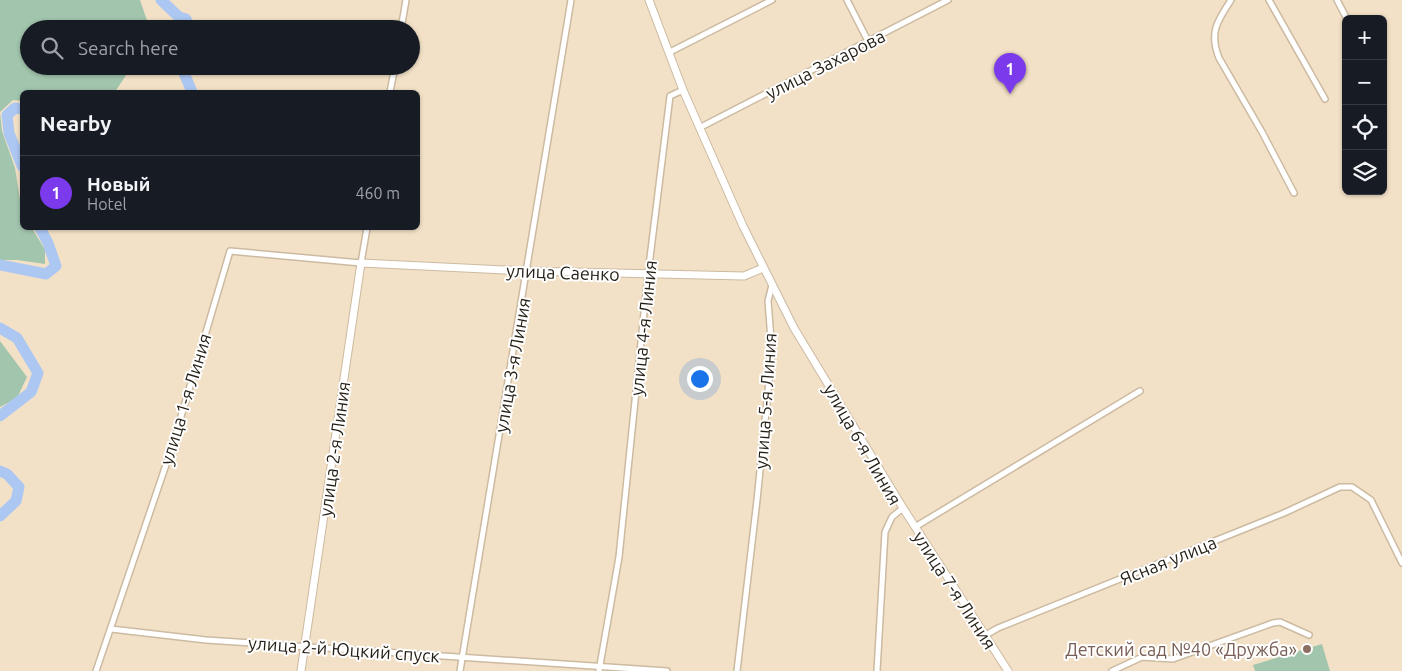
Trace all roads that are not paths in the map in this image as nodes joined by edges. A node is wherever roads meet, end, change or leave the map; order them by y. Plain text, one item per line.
1 (406, 0) edge
2 (571, 0) edge
3 (649, 0) edge
4 (772, 0) edge
5 (847, 0) edge
6 (948, 0) edge
7 (1231, 0) edge
8 (1268, 0) edge
9 (1337, 0) edge
10 (1344, 15) edge
11 (403, 20) edge
12 (868, 42) junction
13 (670, 52) junction
14 (393, 75) edge
15 (390, 90) edge
16 (683, 90) junction
17 (1324, 99) dead end
18 (701, 128) junction
19 (1294, 193) dead end
20 (367, 230) edge
21 (361, 263) junction
22 (764, 268) junction
23 (528, 271) junction
24 (648, 274) junction
25 (772, 285) junction
26 (1140, 391) dead end
27 (903, 508) junction
28 (915, 527) junction
29 (1402, 563) edge
30 (111, 629) junction
31 (1309, 635) dead end
32 (984, 636) junction
33 (305, 646) junction
34 (462, 657) junction
35 (599, 668) edge
36 (96, 671) edge
37 (301, 671) edge
38 (460, 671) edge
39 (667, 671) edge
40 (737, 671) edge
41 (877, 671) edge
42 (1008, 671) edge
43 (1112, 671) edge

1 - 11 street
2 - 23 street, улица 3-я Линия
3 - 13 street
4 - 13 street
5 - 12 street
6 - 12 street, улица Захарова
7 - 19 street
8 - 17 street
9 - 10 street
12 - 18 street, улица Захарова
13 - 16 street
14 - 15 street
16 - 18 street
16 - 24 street, улица 4-я Линия
18 - 22 street
20 - 21 street, улица 2-я Линия
21 - 23 street, улица Саенко
21 - 30 street, улица 1-я Линия
21 - 33 street, улица 2-я Линия
22 - 24 street, улица Саенко
22 - 25 street
23 - 24 street, улица Саенко
23 - 34 street, улица 3-я Линия
24 - 35 street, улица 4-я Линия
25 - 27 street, улица 6-я Линия
25 - 40 street, улица 5-я Линия
26 - 28 street
27 - 28 street, улица 7-я Линия
27 - 41 street, улица 6-я Линия
28 - 32 street, улица 7-я Линия
29 - 32 street, Ясная улица
30 - 33 street, улица 2-й Юцкий спуск
30 - 36 street, улица 1-я Линия
31 - 43 street
32 - 42 street, улица 7-я Линия
33 - 34 street, улица 2-й Юцкий спуск
33 - 37 street, улица 2-я Линия
34 - 35 street, улица 2-й Юцкий спуск
34 - 38 street, улица 3-я Линия
35 - 39 street, улица 2-й Юцкий спуск

